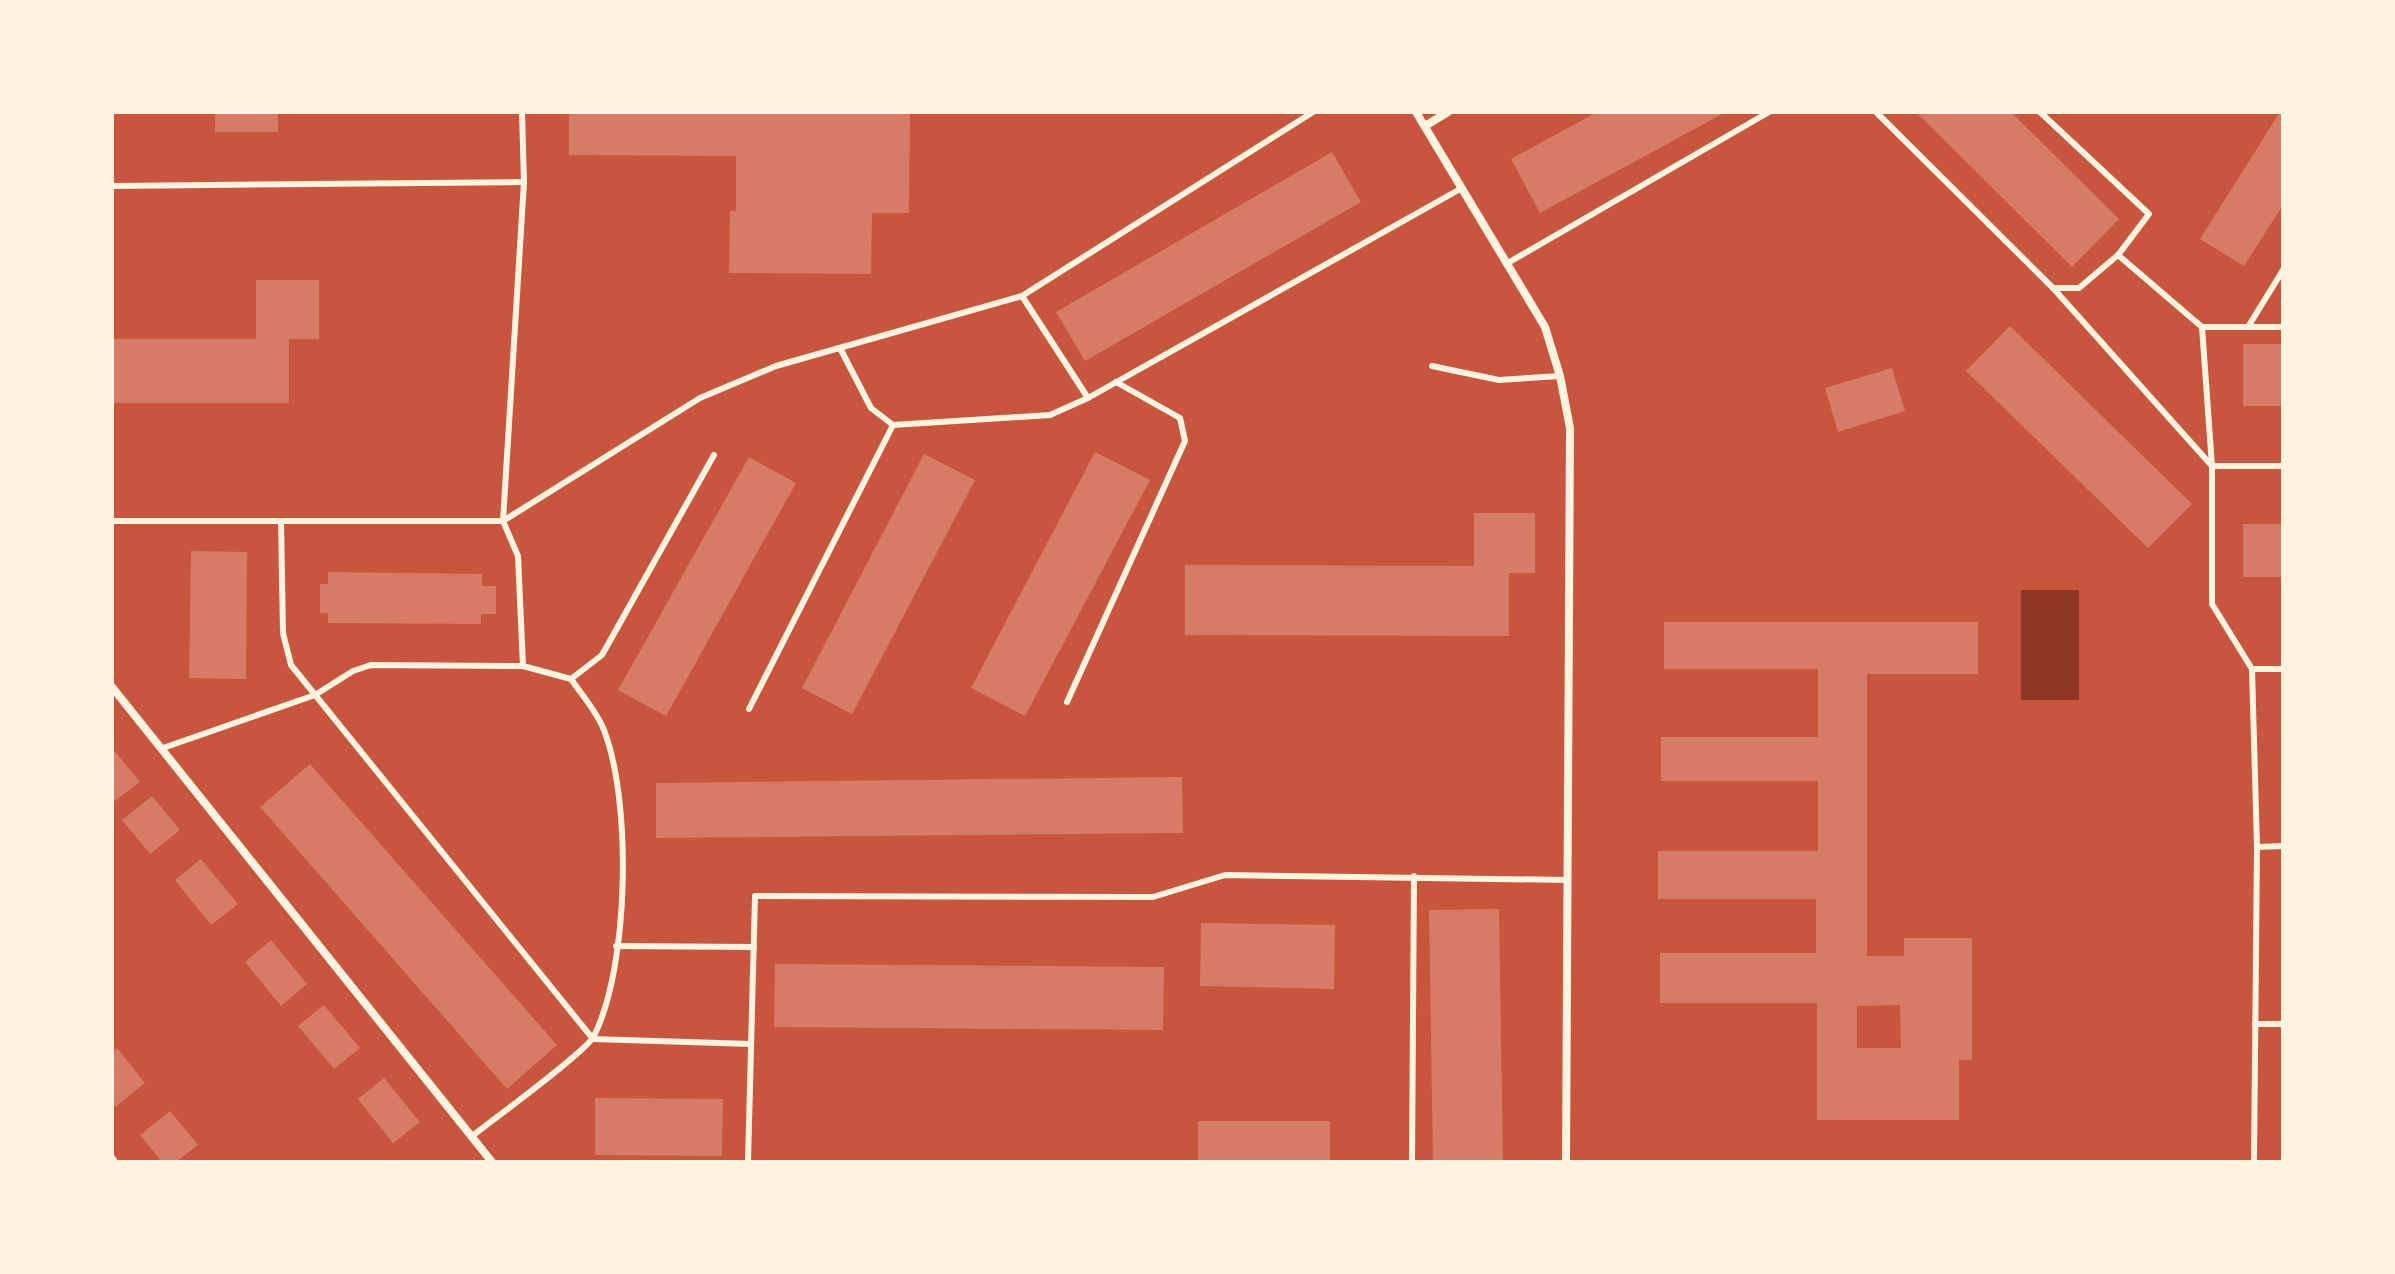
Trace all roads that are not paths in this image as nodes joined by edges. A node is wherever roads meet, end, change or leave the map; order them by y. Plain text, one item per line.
1 (522, 112) edge
2 (1313, 112) edge
3 (1416, 112) edge
4 (1448, 112) edge
5 (1769, 112) edge
6 (1876, 112) edge
7 (2040, 112) edge
8 (1425, 126) junction
9 (524, 182) junction
10 (112, 186) edge
11 (1462, 188) junction
12 (2118, 255) junction
13 (1506, 264) junction
14 (2283, 270) edge
15 (2053, 288) junction
16 (1022, 296) junction
17 (2202, 327) junction
18 (2248, 327) junction
19 (2283, 327) edge
20 (840, 348) junction
21 (1432, 366) dead end
22 (1560, 376) junction
23 (1116, 382) junction
24 (1088, 398) junction
25 (893, 425) junction
26 (714, 455) dead end
27 (2212, 466) junction
28 (2283, 466) edge
29 (112, 521) edge
30 (281, 521) junction
31 (503, 521) junction
32 (523, 666) junction
33 (2252, 669) junction
34 (2283, 669) edge
35 (571, 679) junction
36 (112, 687) edge
37 (315, 695) junction
38 (1067, 702) dead end
39 (749, 709) dead end
40 (163, 748) junction
41 (2283, 846) edge
42 (2257, 847) junction
43 (1414, 876) junction
44 (1567, 880) junction
45 (616, 946) junction
46 (754, 947) junction
47 (2255, 1024) junction
48 (2283, 1024) edge
49 (593, 1039) junction
50 (751, 1044) junction
51 (471, 1137) junction
52 (492, 1162) edge
53 (748, 1162) edge
54 (1412, 1162) edge
55 (1566, 1162) edge
56 (2254, 1162) edge

1 - 9 lane
2 - 16 lane
3 - 8 street
4 - 8 street
5 - 13 lane
6 - 15 lane
7 - 12 lane
8 - 11 street
9 - 10 lane
9 - 31 lane
11 - 13 street
11 - 23 lane
12 - 15 lane
12 - 17 lane
13 - 22 street
14 - 18 lane
15 - 27 lane
16 - 20 lane
16 - 24 lane
17 - 18 lane
17 - 27 lane
18 - 19 lane
20 - 25 lane
20 - 31 lane
21 - 22 lane
22 - 44 street
23 - 24 lane
23 - 38 lane
24 - 25 lane
25 - 39 lane
26 - 35 lane
27 - 28 lane
27 - 33 lane
29 - 30 lane
30 - 31 lane
30 - 37 lane
31 - 32 lane
32 - 35 lane
32 - 37 lane
33 - 34 lane
33 - 42 lane
35 - 45 lane
36 - 40 street
37 - 40 lane
37 - 49 lane
40 - 51 street
41 - 42 lane
42 - 47 lane
43 - 44 lane
43 - 46 lane
43 - 54 lane
44 - 55 street
45 - 46 lane
45 - 49 lane
46 - 50 lane
47 - 48 lane
47 - 56 lane
49 - 50 lane
49 - 51 lane
50 - 53 lane
51 - 52 street

